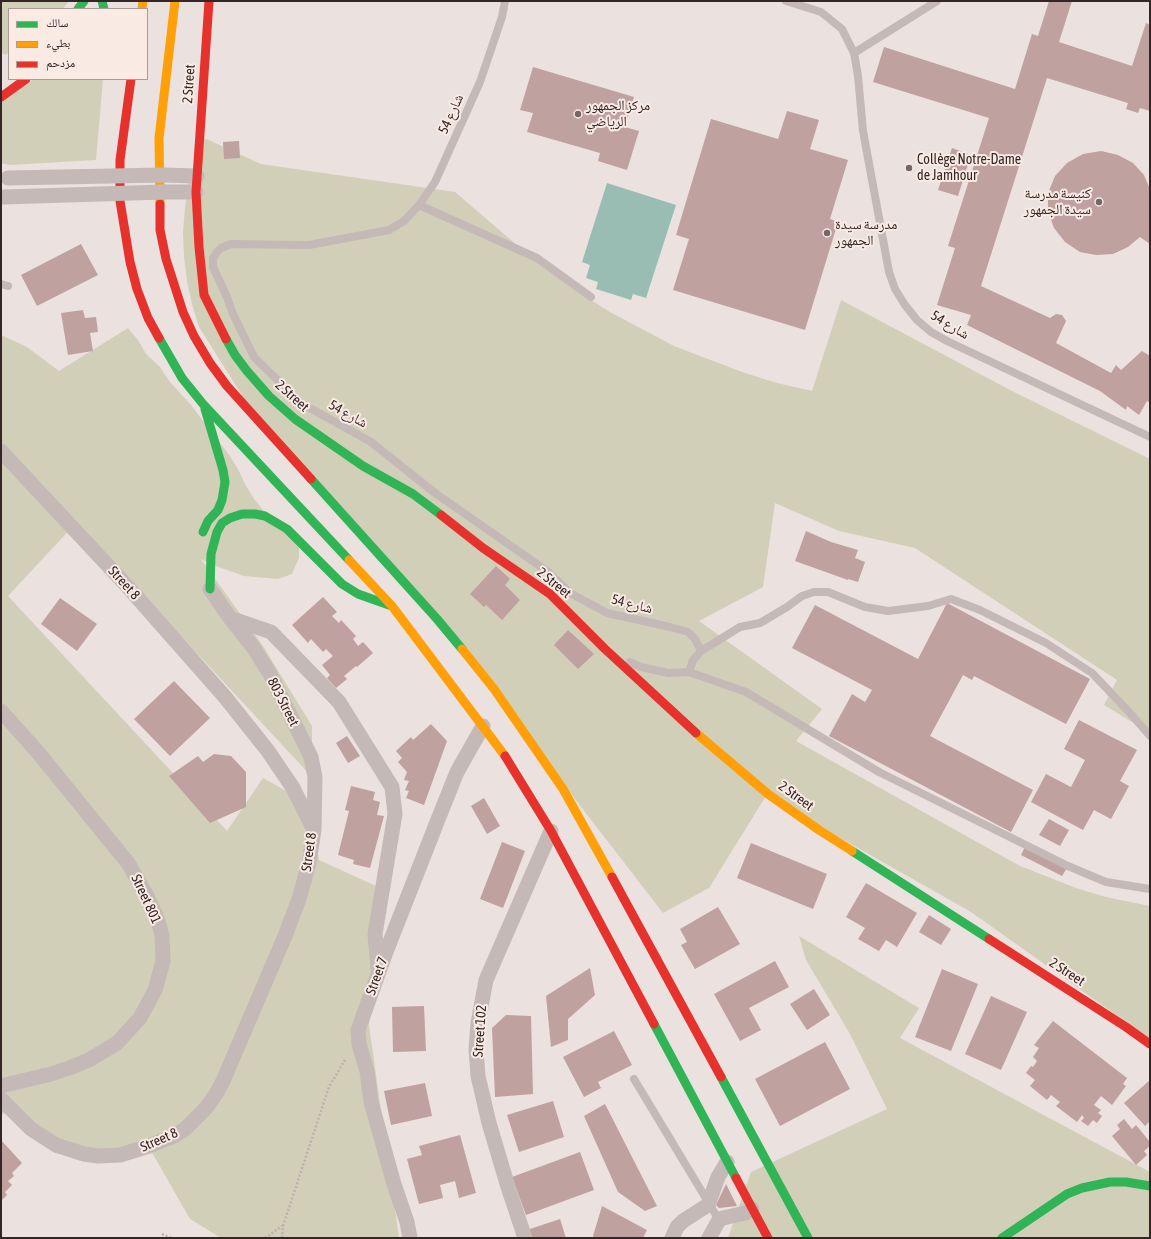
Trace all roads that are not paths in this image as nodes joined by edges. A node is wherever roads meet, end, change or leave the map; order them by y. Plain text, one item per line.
1 (175, 1) edge
2 (209, 1) edge
3 (505, 1) edge
4 (786, 1) edge
5 (937, 1) edge
6 (854, 53) junction
7 (25, 80) edge
8 (131, 80) edge
9 (1, 97) edge
10 (197, 176) junction
11 (4, 178) edge
12 (196, 192) junction
13 (2, 197) edge
14 (419, 205) junction
15 (591, 297) dead end
16 (203, 404) junction
17 (1150, 437) edge
18 (1, 451) edge
19 (199, 543) dead end
20 (201, 568) dead end
21 (210, 589) junction
22 (392, 606) junction
23 (230, 618) junction
24 (605, 649) junction
25 (700, 651) junction
26 (689, 672) junction
27 (1, 711) edge
28 (483, 726) junction
29 (1150, 736) edge
30 (314, 830) junction
31 (551, 831) junction
32 (1150, 889) edge
33 (378, 976) junction
34 (1150, 1044) edge
35 (634, 1079) dead end
36 (1, 1086) edge
37 (1, 1099) edge
38 (727, 1162) junction
39 (1150, 1186) edge
40 (708, 1205) junction
41 (752, 1209) junction
42 (719, 1220) junction
43 (410, 1238) edge
44 (525, 1238) edge
45 (672, 1238) edge
46 (710, 1238) edge
47 (768, 1238) edge
48 (808, 1238) edge
49 (1002, 1238) edge

1 - 48 main road
2 - 10 main road, 2 Street
3 - 14 lane, شارع 54
4 - 6 lane, شارع 54
5 - 6 lane
6 - 17 lane, شارع 54
7 - 9 main road
8 - 16 main road
10 - 11 street, bridge
10 - 12 main road, 2 Street
12 - 13 street, bridge
12 - 24 main road, 2 Street
14 - 15 lane
14 - 25 lane, شارع 54
16 - 19 main road
16 - 22 main road
18 - 30 street, Street 8
20 - 21 main road
21 - 22 main road
21 - 23 street, 803 Street
22 - 28 main road
23 - 30 street, 803 Street
23 - 33 street
24 - 26 lane
24 - 34 main road, 2 Street
25 - 26 lane
25 - 29 lane
26 - 32 lane
27 - 36 street, Street 801
28 - 31 main road
28 - 33 street, Street 7
30 - 37 street, Street 8
31 - 38 main road
31 - 44 street, Street 102
33 - 43 street, Street 7
35 - 40 lane
38 - 40 street
38 - 41 main road
39 - 49 main road
40 - 42 lane
40 - 45 street
41 - 42 street
41 - 47 main road
42 - 46 street

